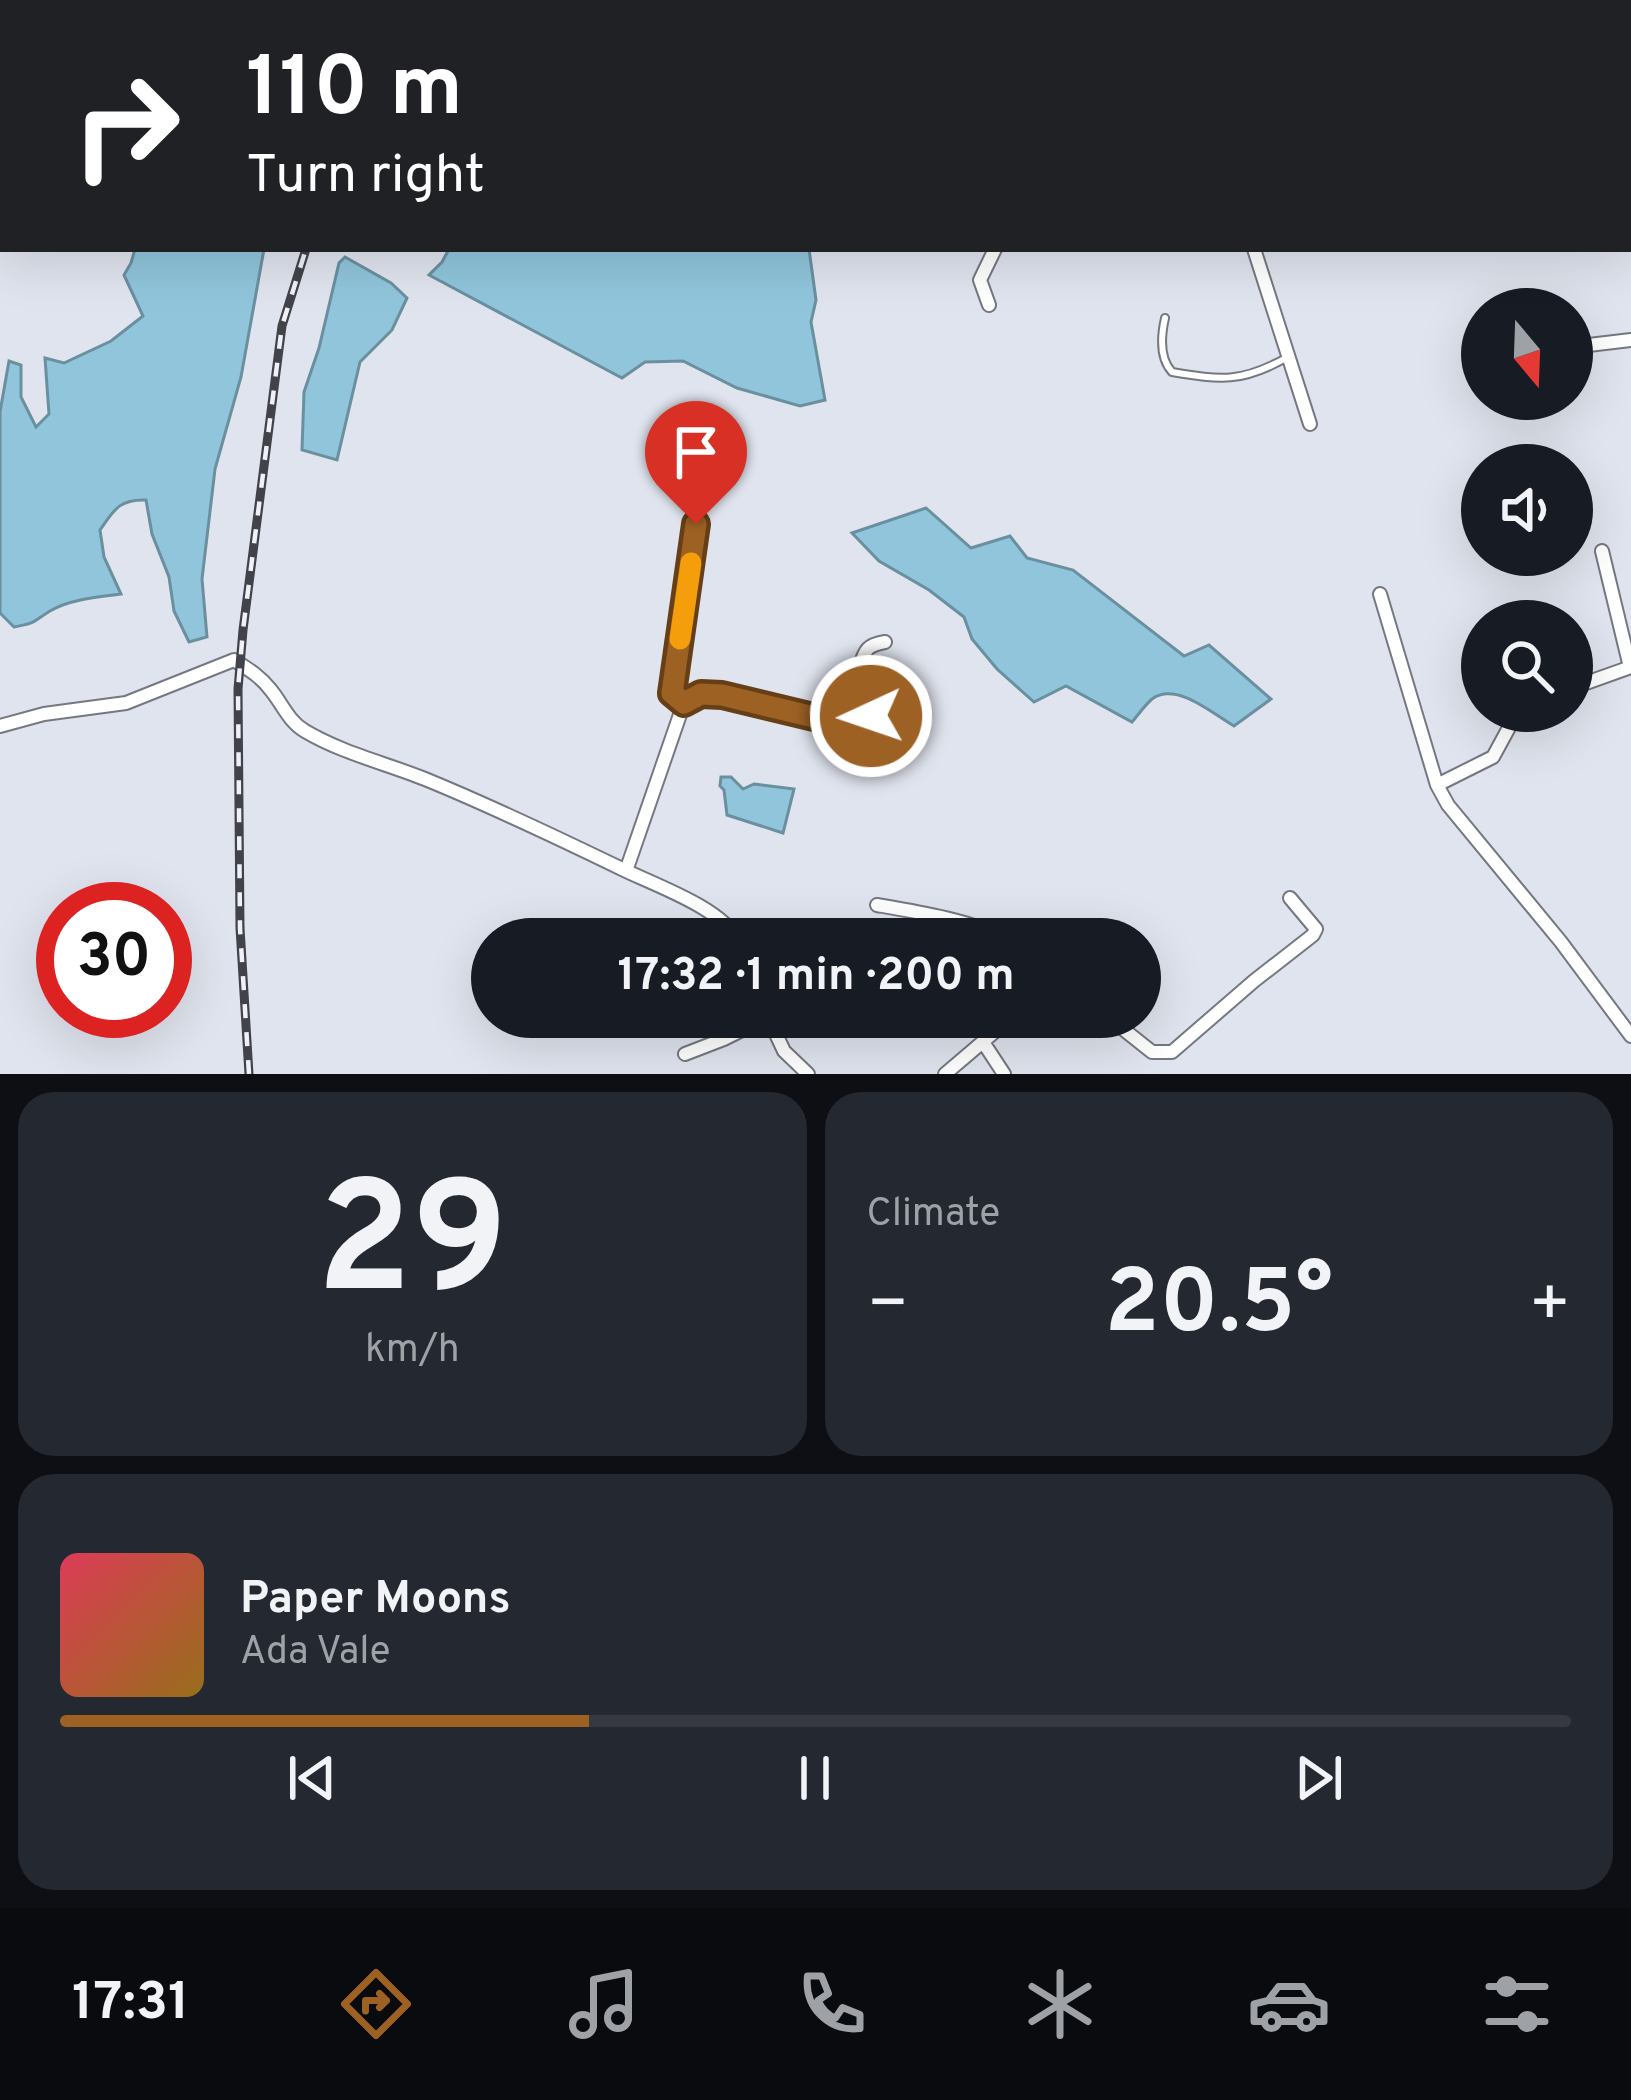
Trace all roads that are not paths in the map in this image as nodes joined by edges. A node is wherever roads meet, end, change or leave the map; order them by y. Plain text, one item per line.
1 (994, 252) edge
2 (1255, 252) edge
3 (988, 305) dead end
4 (1165, 318) dead end
5 (1631, 340) edge
6 (1593, 345) edge
7 (1289, 356) junction
8 (1310, 424) dead end
9 (696, 524) dead end
10 (1602, 551) dead end
11 (1380, 594) dead end
12 (885, 642) dead end
13 (1631, 667) edge
14 (1593, 681) edge
15 (684, 703) junction
16 (0, 726) edge
17 (1507, 732) edge
18 (1437, 785) junction
19 (626, 871) junction
20 (1290, 898) dead end
21 (878, 905) dead end
22 (716, 918) edge
23 (935, 918) edge
24 (1631, 1036) edge
25 (726, 1038) edge
26 (778, 1038) edge
27 (988, 1038) edge
28 (1134, 1038) edge
29 (983, 1042) junction
30 (685, 1054) dead end
31 (808, 1074) edge
32 (944, 1074) edge
33 (1004, 1074) edge

1 - 3 street
2 - 7 street
4 - 7 lane
5 - 6 street
7 - 8 street
9 - 15 street
10 - 13 street
11 - 18 street
12 - 15 street
13 - 14 street
15 - 19 street
16 - 19 street
17 - 18 street
18 - 24 street
19 - 22 street
20 - 28 street
21 - 23 street
25 - 30 street
26 - 31 street
27 - 29 street
29 - 32 street
29 - 33 street

